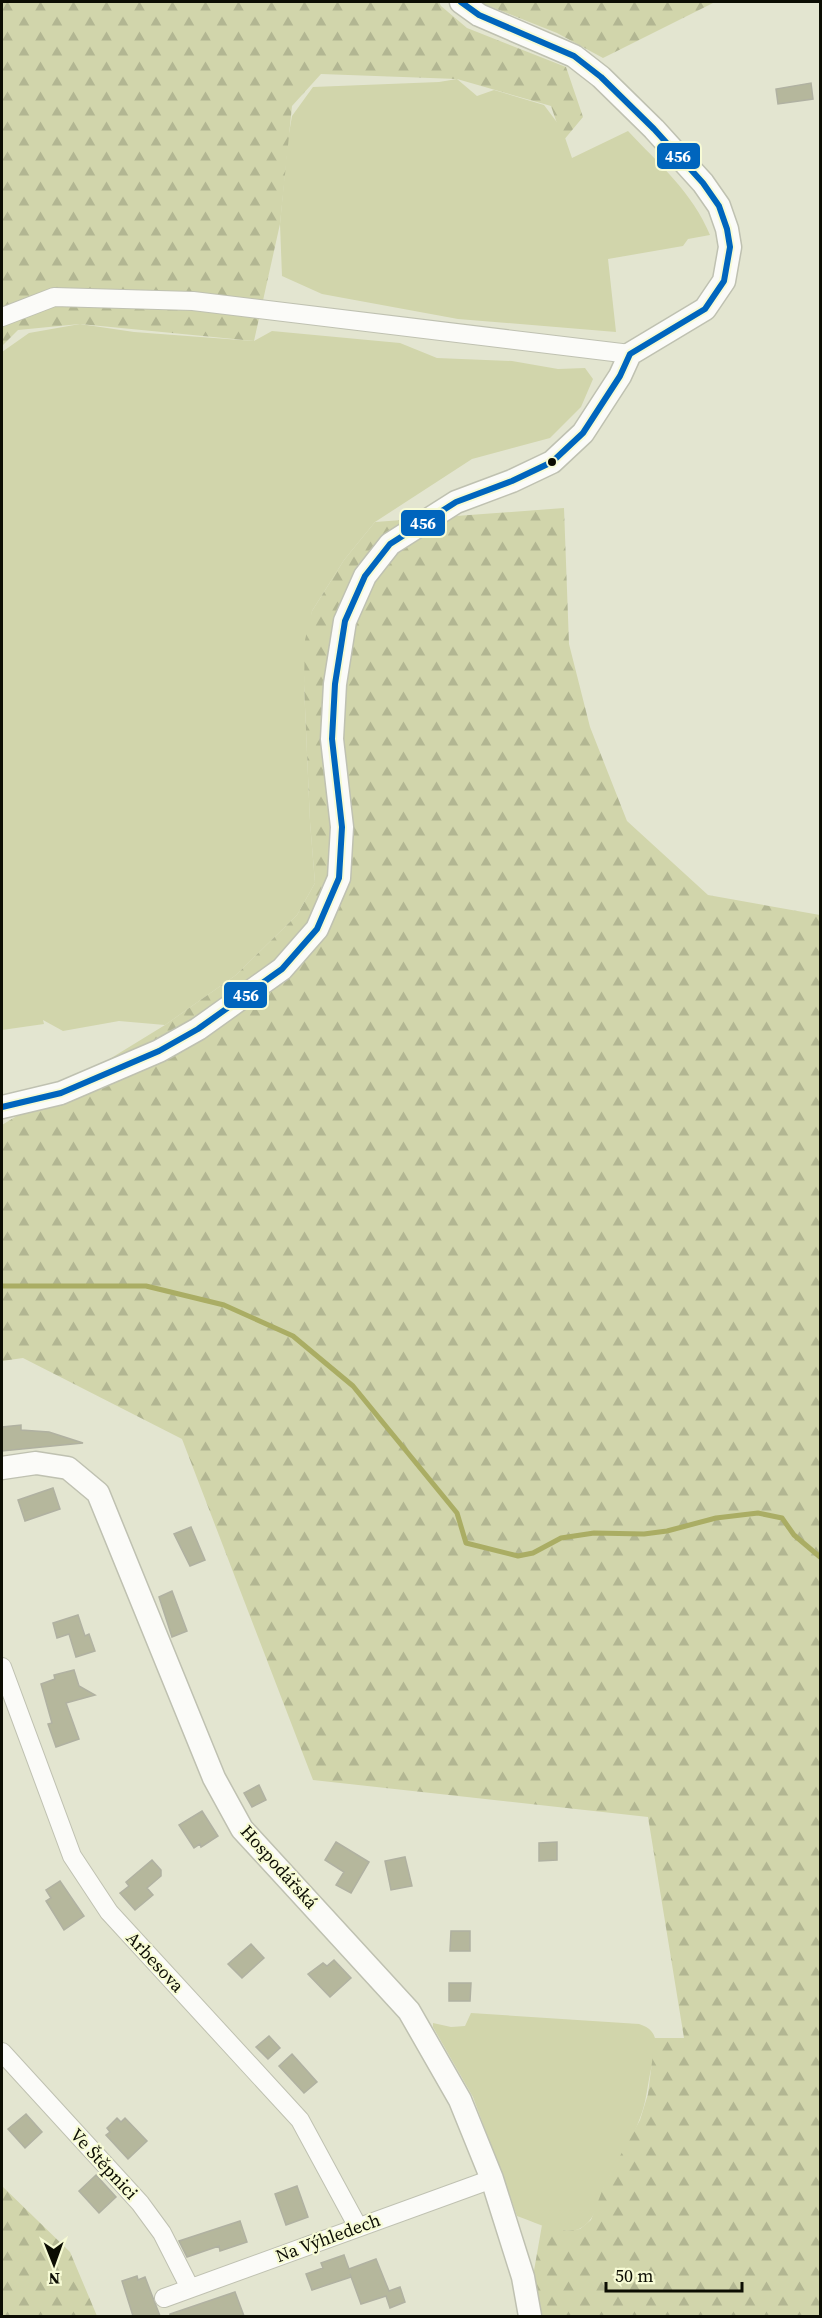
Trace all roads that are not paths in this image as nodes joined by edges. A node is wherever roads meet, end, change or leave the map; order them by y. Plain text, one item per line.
1 (461, 2) edge
2 (2, 317) edge
3 (630, 354) junction
4 (2, 1107) edge
5 (2, 1468) edge
6 (2, 1667) edge
7 (2, 2052) edge
8 (492, 2179) junction
9 (358, 2227) junction
10 (190, 2288) junction
11 (164, 2298) dead end
12 (530, 2316) edge

1 - 3 street
2 - 3 street
3 - 4 street
5 - 8 street, Hospodářská
6 - 9 street, Arbesova
7 - 10 street, Ve Štěpnici
8 - 9 street, Na Výhledech
8 - 12 street, Hospodářská
9 - 10 street, Na Výhledech
10 - 11 street, Na Výhledech

